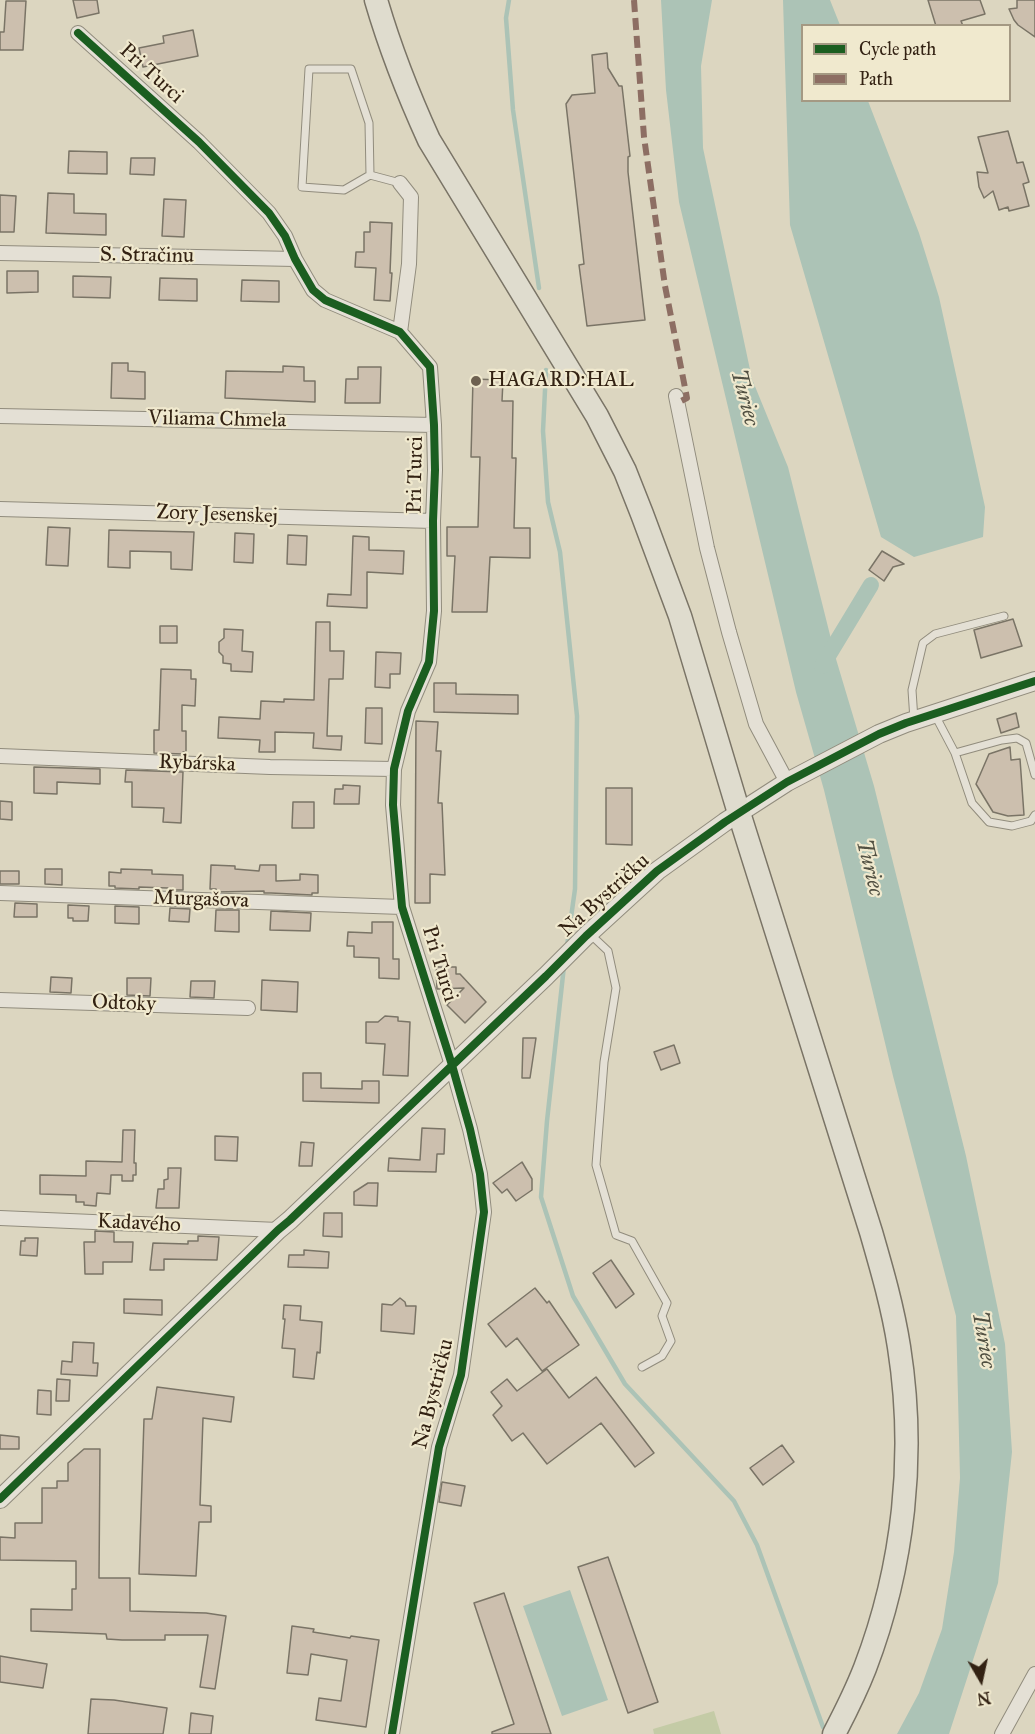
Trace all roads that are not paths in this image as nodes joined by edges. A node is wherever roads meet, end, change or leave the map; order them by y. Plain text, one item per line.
1 (376, 0) edge
2 (78, 33) dead end
3 (370, 175) junction
4 (400, 183) joint
5 (0, 253) edge
6 (295, 259) junction
7 (400, 332) junction
8 (676, 396) dead end
9 (0, 416) edge
10 (434, 425) junction
11 (0, 509) edge
12 (433, 521) junction
13 (1004, 616) dead end
14 (1035, 681) edge
15 (934, 713) junction
16 (915, 720) junction
17 (955, 753) junction
18 (0, 756) edge
19 (394, 769) junction
20 (1035, 775) edge
21 (794, 779) junction
22 (739, 813) junction
23 (1035, 815) edge
24 (0, 893) edge
25 (402, 907) junction
26 (587, 934) junction
27 (0, 1000) edge
28 (248, 1008) dead end
29 (452, 1065) junction
30 (0, 1218) edge
31 (278, 1230) junction
32 (642, 1367) dead end
33 (0, 1499) edge
34 (1035, 1674) edge
35 (392, 1734) edge
36 (834, 1734) edge
37 (1002, 1734) edge

1 - 22 main road
2 - 6 street, Pri Turci
3 - 3 lane
3 - 4 lane
4 - 7 street
5 - 6 street, S. Stračinu
6 - 7 street, Pri Turci
7 - 10 street, Pri Turci
8 - 21 street
9 - 10 street, Viliama Chmela
10 - 12 street, Pri Turci
11 - 12 street, Zory Jesenskej
12 - 19 street, Pri Turci
13 - 16 lane
14 - 15 street, Na Bystričku
15 - 16 street, Na Bystričku
15 - 17 lane
16 - 21 street, Na Bystričku
17 - 20 lane
17 - 23 lane
18 - 19 street, Rybárska
19 - 25 street, Pri Turci
21 - 22 street, Na Bystričku
22 - 26 street, Na Bystričku
22 - 36 main road
24 - 25 street, Murgašova
25 - 29 street, Pri Turci
26 - 29 street, Na Bystričku
26 - 32 lane
27 - 28 street, Odtoky
29 - 31 street, Na Bystričku
29 - 35 street, Na Bystričku
30 - 31 street, Kadavého
31 - 33 street, Na Bystričku
34 - 37 street

